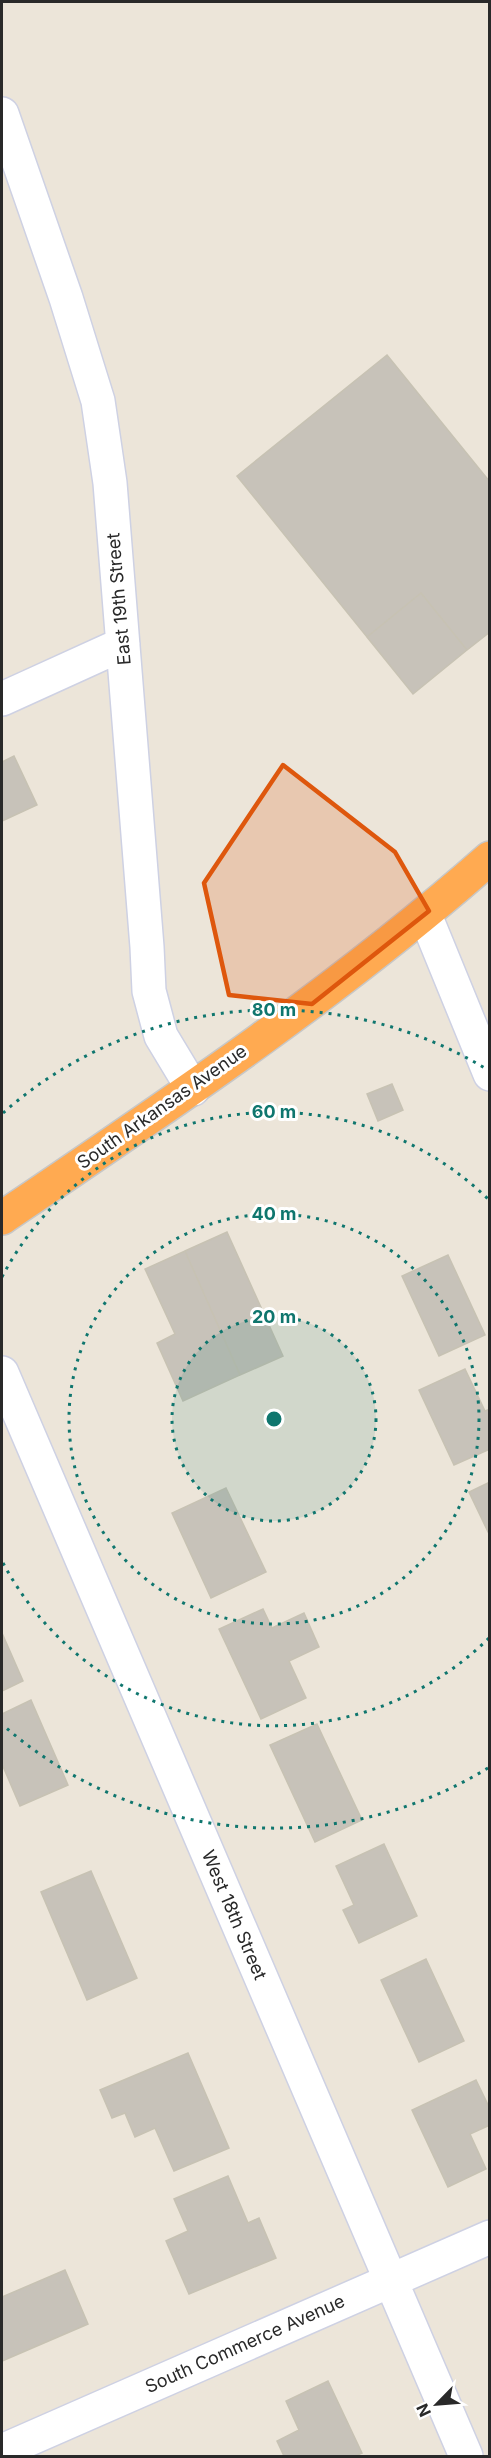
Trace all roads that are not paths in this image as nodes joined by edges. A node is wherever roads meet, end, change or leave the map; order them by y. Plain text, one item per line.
1 (2, 114) edge
2 (123, 644) junction
3 (2, 699) edge
4 (489, 858) edge
5 (424, 915) junction
6 (489, 1074) edge
7 (193, 1089) junction
8 (2, 1218) edge
9 (2, 1373) edge
10 (489, 2237) edge
11 (391, 2280) junction
12 (2, 2451) edge
13 (466, 2457) edge

1 - 2 street, East 19th Street
2 - 3 street
2 - 7 street, East 19th Street
4 - 5 highway, South Arkansas Avenue
5 - 6 street
5 - 7 highway, South Arkansas Avenue
7 - 8 highway, South Arkansas Avenue
9 - 11 street, West 18th Street
10 - 11 street, South Commerce Avenue
11 - 12 street, South Commerce Avenue
11 - 13 street, West 18th Street

